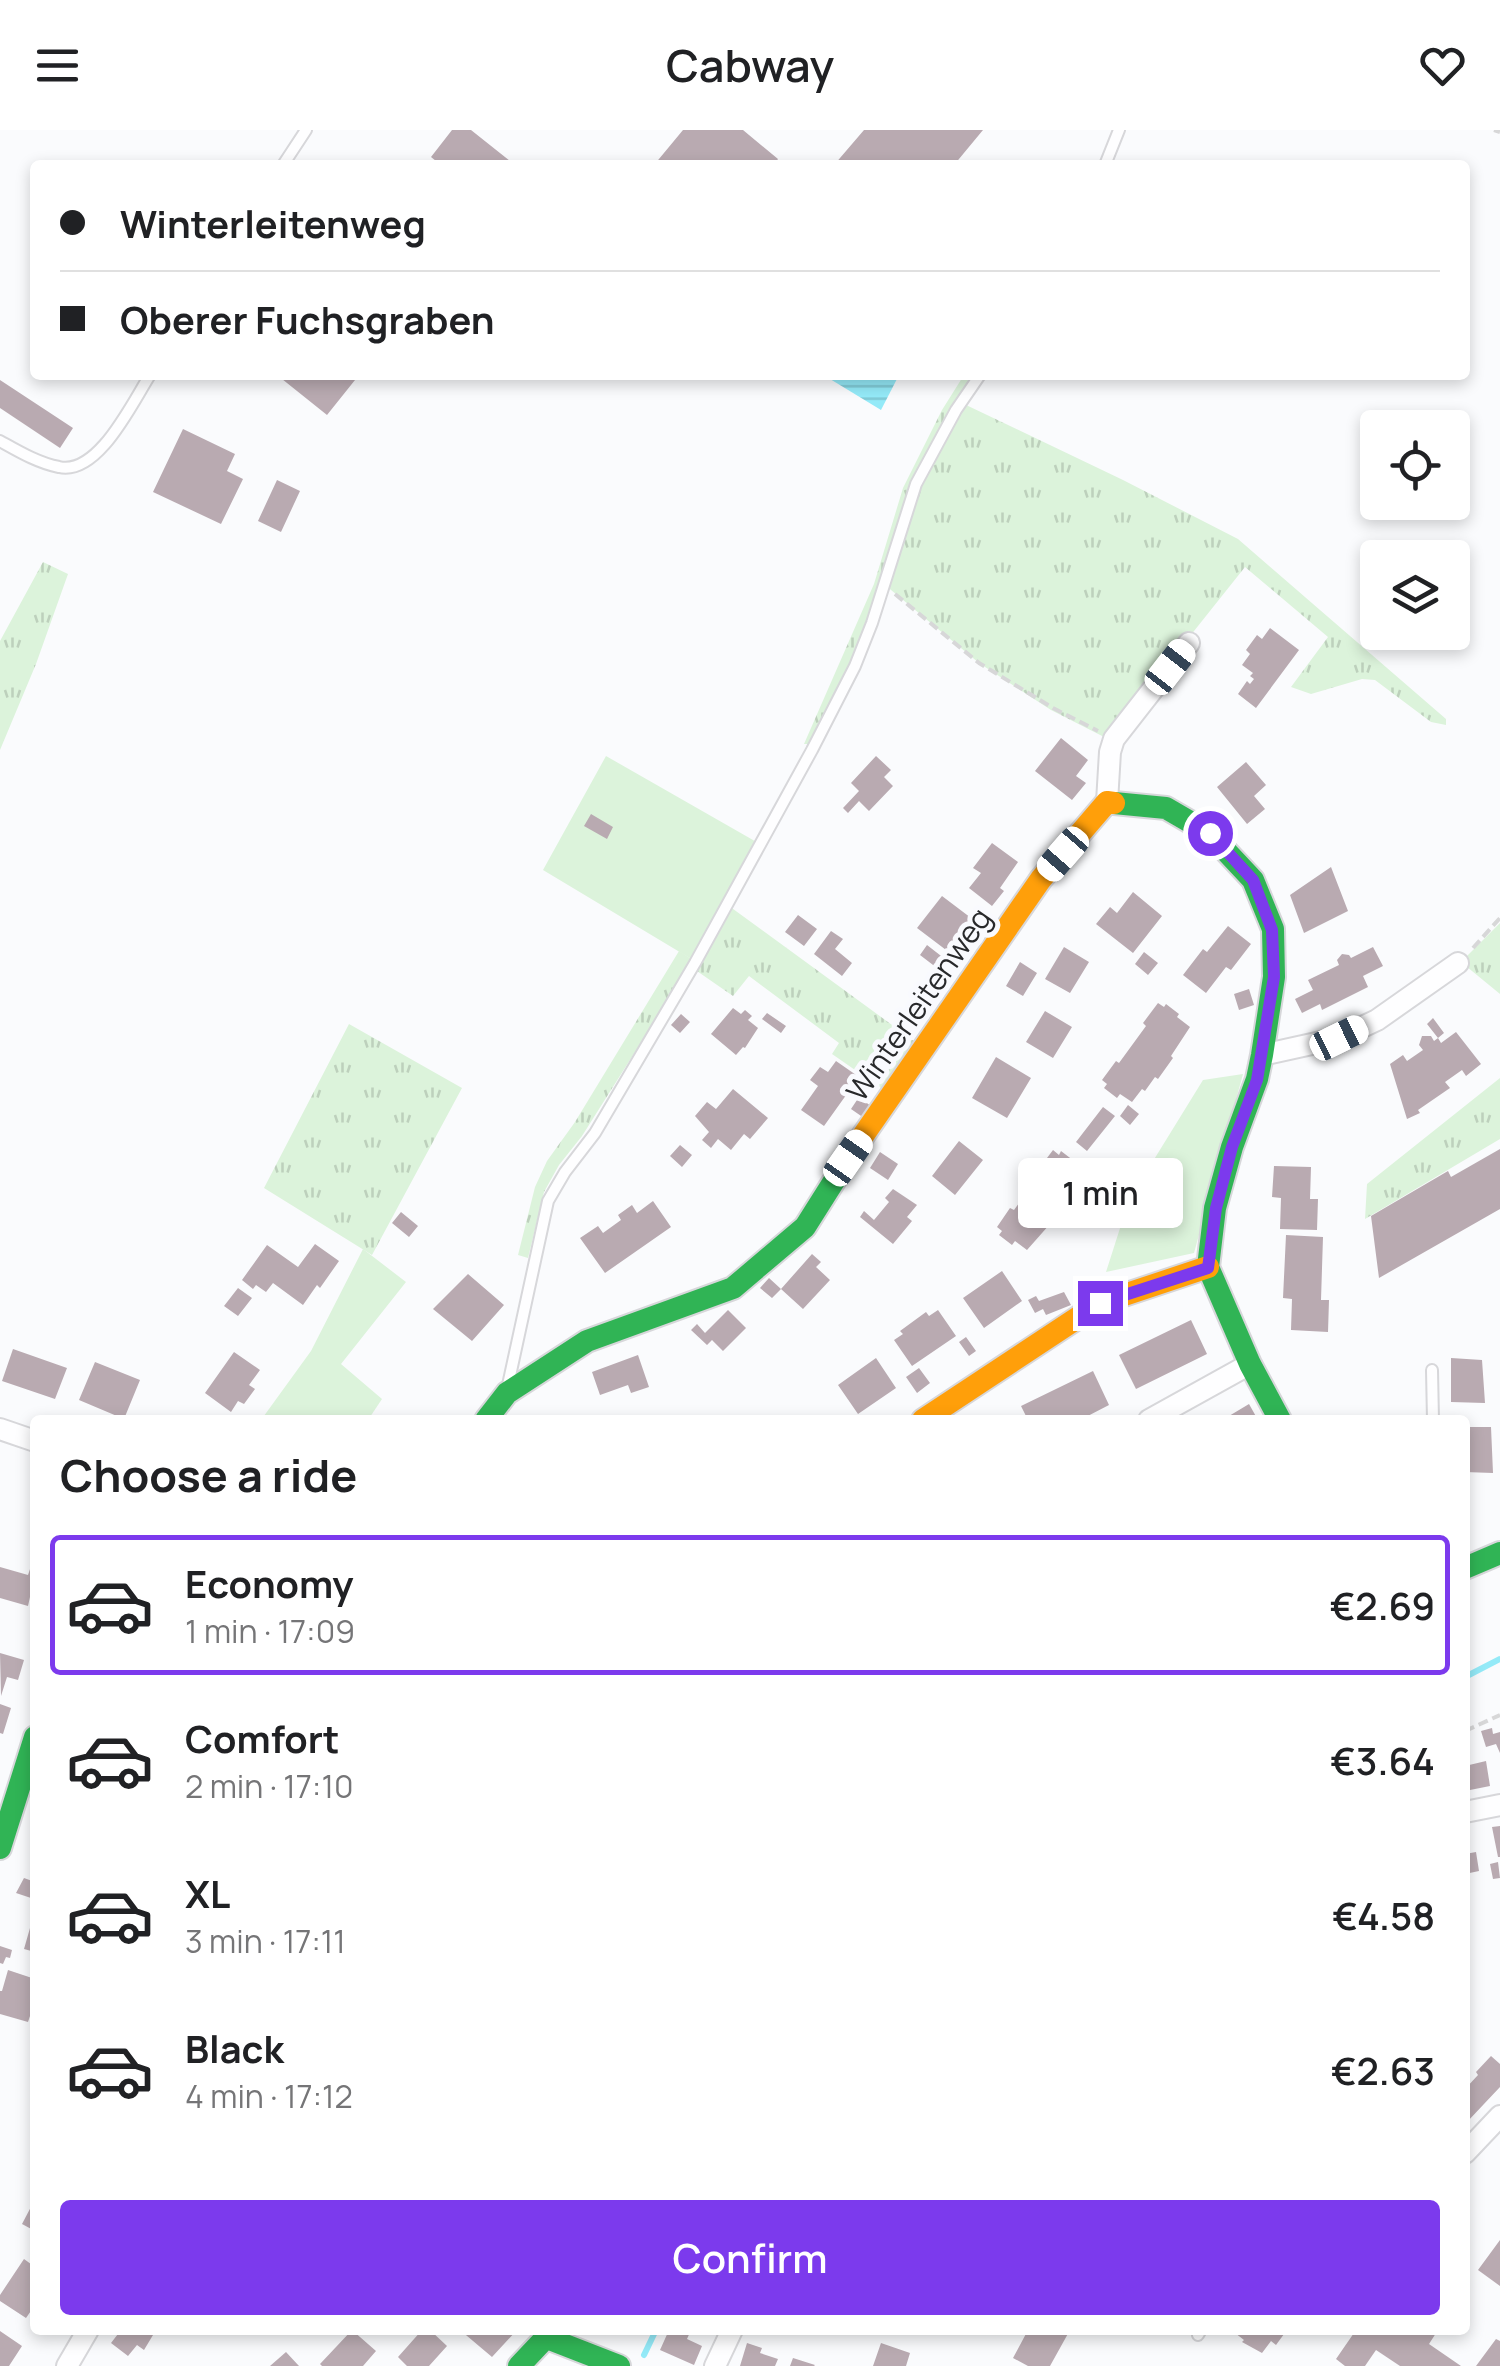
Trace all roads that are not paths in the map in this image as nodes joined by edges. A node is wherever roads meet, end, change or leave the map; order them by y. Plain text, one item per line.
1 (306, 130) edge
2 (1119, 130) edge
3 (286, 160) edge
4 (1107, 160) edge
5 (147, 380) edge
6 (977, 380) edge
7 (0, 441) edge
8 (1189, 644) dead end
9 (1107, 802) junction
10 (1458, 963) road end
11 (1262, 1056) junction
12 (1208, 1268) junction
13 (1250, 1364) junction
14 (1432, 1370) dead end
15 (506, 1393) junction
16 (490, 1415) edge
17 (931, 1415) edge
18 (1158, 1415) edge
19 (1277, 1415) edge
20 (1433, 1415) edge
21 (0, 1429) edge
22 (30, 1439) edge
23 (1500, 1553) edge
24 (1470, 1566) edge
25 (30, 1753) edge
26 (1500, 1805) edge
27 (1470, 1811) edge
28 (0, 1848) edge
29 (1500, 2116) edge
30 (1470, 2148) edge
31 (85, 2335) edge
32 (549, 2335) edge
33 (552, 2335) edge
34 (730, 2335) edge
35 (67, 2366) edge
36 (518, 2366) edge
37 (619, 2366) edge
38 (714, 2366) edge

1 - 3 lane
2 - 4 lane
5 - 7 lane
6 - 15 lane
8 - 9 street
9 - 11 street
9 - 15 street, Winterleitenweg
10 - 11 street
11 - 12 street
12 - 13 street
12 - 17 street
13 - 18 street
13 - 19 street
14 - 20 lane
15 - 16 street, Winterleitenweg
21 - 22 street
23 - 24 street
25 - 28 street
26 - 27 street
29 - 30 street
31 - 35 street
32 - 36 street
33 - 37 street
34 - 38 street

